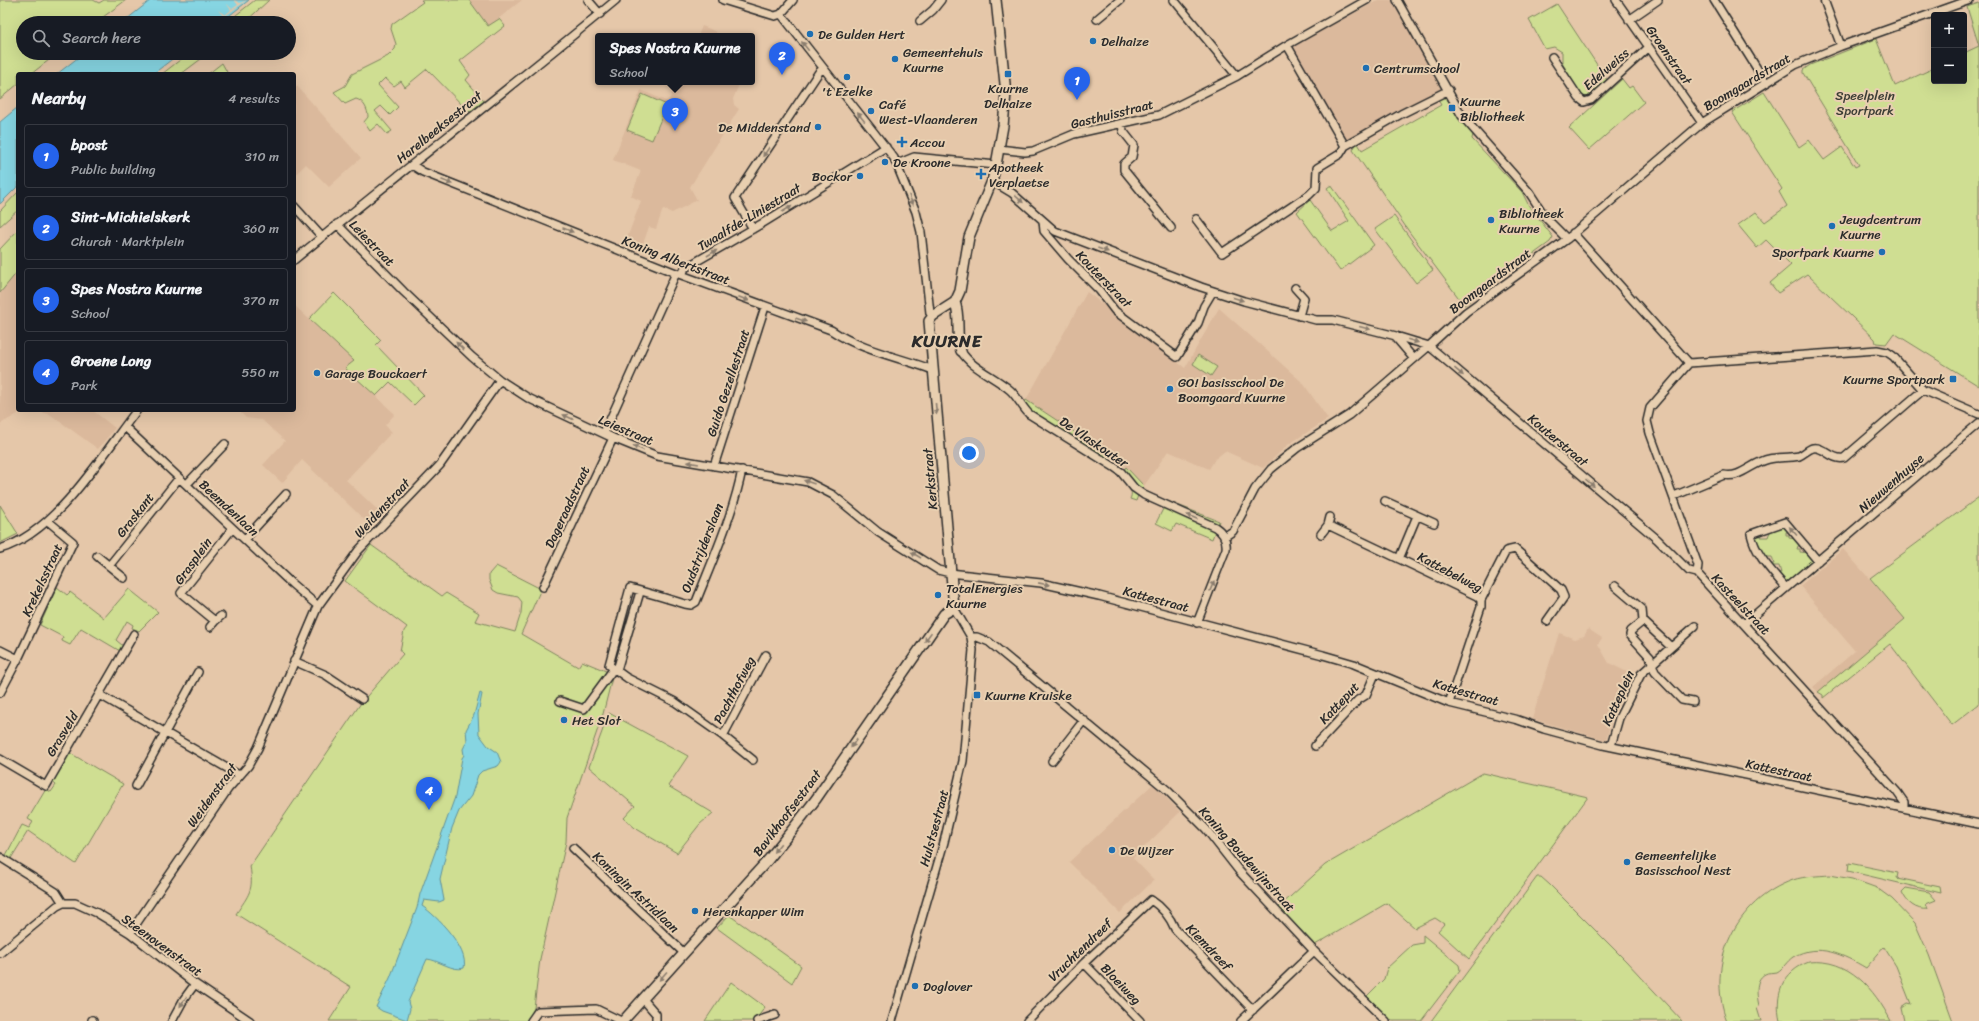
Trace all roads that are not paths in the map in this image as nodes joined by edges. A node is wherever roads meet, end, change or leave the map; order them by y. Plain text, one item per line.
1 (588, 0) edge
2 (616, 0) edge
3 (723, 0) edge
4 (793, 0) edge
5 (941, 0) edge
6 (996, 0) edge
7 (1120, 0) edge
8 (1174, 0) edge
9 (1367, 0) edge
10 (1397, 0) edge
11 (1616, 0) edge
12 (1658, 0) edge
13 (1714, 0) edge
14 (1824, 0) edge
15 (1970, 0) edge
16 (600, 14) junction
17 (778, 15) junction
18 (1097, 19) dead end
19 (1630, 20) junction
20 (920, 21) dead end
21 (1287, 44) junction
22 (1841, 46) junction
23 (1648, 48) junction
24 (1552, 58) dead end
25 (823, 69) junction
26 (1237, 76) junction
27 (1766, 83) junction
28 (1449, 90) junction
29 (1122, 123) junction
30 (1702, 123) junction
31 (1345, 146) junction
32 (886, 147) junction
33 (999, 149) junction
34 (412, 164) junction
35 (896, 164) junction
36 (996, 165) junction
37 (992, 181) junction
38 (296, 208) edge
39 (1196, 219) dead end
40 (1044, 221) junction
41 (337, 224) junction
42 (1171, 228) dead end
43 (753, 229) junction
44 (1574, 233) junction
45 (322, 237) junction
46 (1567, 239) junction
47 (296, 258) edge
48 (679, 274) junction
49 (1295, 288) dead end
50 (1213, 291) junction
51 (955, 302) junction
52 (765, 307) junction
53 (933, 316) junction
54 (1299, 316) junction
55 (1396, 336) junction
56 (1429, 346) junction
57 (960, 352) joint
58 (1414, 359) junction
59 (1689, 363) junction
60 (933, 370) junction
61 (500, 380) junction
62 (1923, 390) junction
63 (135, 412) edge
64 (1979, 414) edge
65 (1979, 423) edge
66 (124, 426) junction
67 (604, 433) junction
68 (613, 438) junction
69 (225, 444) dead end
70 (714, 466) junction
71 (742, 470) junction
72 (179, 478) junction
73 (187, 484) junction
74 (286, 494) dead end
75 (1674, 496) junction
76 (1385, 501) dead end
77 (1330, 516) dead end
78 (1417, 516) junction
79 (48, 520) junction
80 (1434, 523) dead end
81 (1328, 525) junction
82 (232, 529) junction
83 (1321, 534) dead end
84 (1224, 537) junction
85 (245, 539) junction
86 (0, 549) edge
87 (97, 556) dead end
88 (1398, 559) junction
89 (1818, 561) junction
90 (109, 566) junction
91 (950, 573) junction
92 (1697, 574) junction
93 (124, 578) dead end
94 (1615, 586) dead end
95 (543, 587) dead end
96 (1786, 588) junction
97 (640, 592) junction
98 (1481, 600) junction
99 (318, 606) junction
100 (954, 608) junction
101 (221, 616) dead end
102 (1547, 620) dead end
103 (215, 621) junction
104 (1643, 621) junction
105 (1197, 623) junction
106 (1744, 624) junction
107 (1695, 626) dead end
108 (210, 627) dead end
109 (134, 634) dead end
110 (971, 637) junction
111 (1671, 647) junction
112 (0, 650) edge
113 (766, 655) dead end
114 (18, 659) junction
115 (294, 661) junction
116 (1652, 663) junction
117 (618, 670) junction
118 (198, 672) dead end
119 (1375, 674) junction
120 (0, 693) edge
121 (100, 695) junction
122 (362, 699) dead end
123 (560, 701) dead end
124 (1693, 702) dead end
125 (1449, 703) junction
126 (1084, 720) junction
127 (164, 733) junction
128 (723, 736) junction
129 (1315, 746) dead end
130 (1610, 746) junction
131 (0, 760) edge
132 (753, 760) dead end
133 (1052, 761) dead end
134 (239, 775) junction
135 (136, 786) dead end
136 (1904, 808) junction
137 (1979, 824) edge
138 (573, 848) dead end
139 (0, 857) edge
140 (1151, 900) joint
141 (63, 903) junction
142 (130, 933) junction
143 (1314, 952) junction
144 (0, 953) edge
145 (684, 953) junction
146 (1084, 963) junction
147 (195, 984) junction
148 (643, 999) junction
149 (1253, 1010) junction
150 (775, 1015) dead end
151 (1027, 1020) edge
152 (172, 1021) edge
153 (250, 1021) edge
154 (532, 1021) edge
155 (622, 1021) edge
156 (656, 1021) edge
157 (757, 1021) edge
158 (892, 1021) edge
159 (1140, 1021) edge
160 (1242, 1021) edge
161 (1386, 1021) edge

1 - 16 street
2 - 16 street, Harelbeeksestraat
3 - 17 street
4 - 17 street
5 - 20 street
6 - 33 street
7 - 18 street
8 - 26 street
9 - 21 street, Gasthuisstraat
10 - 28 street
11 - 19 street, Groenstraat
12 - 19 street
13 - 27 street
14 - 22 street
15 - 22 street, Boomgaardstraat
16 - 34 street, Harelbeeksestraat
25 -> 17 street, Kerkstraat
19 - 23 street, Groenstraat
21 - 26 street, Gasthuisstraat
21 - 31 street
22 - 27 street, Boomgaardstraat
23 - 24 street, Edelweiss
23 - 30 street, Groenstraat
32 -> 25 street, Kerkstraat
25 -> 43 street
26 - 29 street, Gasthuisstraat
27 - 30 street, Boomgaardstraat
28 - 31 street
28 - 46 street
29 - 33 street, Gasthuisstraat
29 - 42 street
30 - 44 street, Boomgaardstraat
31 - 39 street
32 - 35 street, Kerkstraat
43 -> 32 street, Twaalfde-Liniestraat
33 - 36 street
34 - 41 street, Harelbeeksestraat
34 -> 48 street, Koning Albertstraat
35 - 36 street
35 -> 53 street, Kerkstraat
36 - 37 street
37 -> 40 street, Kouterstraat
37 - 51 street
38 - 45 street
40 -> 50 street, Kouterstraat
40 - 50 street, Kouterstraat
41 - 45 street, Harelbeeksestraat
61 -> 41 street, Leiestraat
48 -> 43 street, Twaalfde-Liniestraat
44 - 46 street, Boomgaardstraat
44 - 59 street
45 - 47 street, Harelbeeksestraat
46 - 56 street, Boomgaardstraat
48 -> 52 street, Koning Albertstraat
48 - 67 street
49 - 54 street
50 -> 54 street, Kouterstraat
51 - 53 street
51 - 57 street
52 -> 60 street, Koning Albertstraat
52 - 70 street, Guido Gezellestraat
53 - 60 street, Kerkstraat
54 -> 55 street, Kouterstraat
55 -> 56 street, Kouterstraat
55 - 58 street
56 - 58 street, Boomgaardstraat
56 -> 92 street, Kouterstraat
84 -> 57 street, De Vlaskouter
58 - 84 street, Boomgaardstraat
59 - 62 street
59 - 75 street, Kasteelstraat
60 -> 91 street, Kerkstraat
67 -> 61 street, Leiestraat
61 - 99 street, Weidenstraat
62 - 64 street
62 - 75 street
63 - 66 street
65 - 89 street, Nieuwenhuyse
66 - 72 street, Beemdenlaan
66 - 79 street
67 - 68 street, Leiestraat
70 -> 68 street, Leiestraat
68 - 95 street, Dageraadstraat
69 - 73 street
70 - 71 street, Leiestraat
91 -> 71 street, Leiestraat
71 - 97 street, Oudstrijderslaan
72 - 73 street, Beemdenlaan
72 - 90 street, Graskant
73 - 82 street, Beemdenlaan
74 - 85 street
75 - 92 street, Kasteelstraat
76 - 78 street
77 - 81 street
78 - 80 street
78 - 88 street, Kattebelweg
79 - 86 street
79 - 114 street, Krekelsstraat
81 - 83 street
81 - 88 street, Kattebelweg
82 - 85 street, Beemdenlaan
82 - 103 street, Grasplein
105 -> 84 street
85 - 99 street, Beemdenlaan
87 - 90 street
88 - 98 street, Kattebelweg
89 - 96 street, Nieuwenhuyse
89 -> 96 street
90 - 93 street
91 - 100 street, Kerkstraat
91 -> 105 street, Kattestraat
92 - 106 street, Kasteelstraat
94 - 104 street
96 - 106 street, Nieuwenhuyse
97 - 117 street
97 - 117 street, Oudstrijderslaan
98 - 102 street
98 - 125 street, Kattebelweg
99 - 115 street, Weidenstraat
100 - 110 street, Kerkstraat
100 -> 145 street, Bavikhoofsestraat
101 - 103 street
103 - 108 street
104 - 111 street
104 - 116 street, Katteplein
105 - 119 street, Kattestraat
106 - 136 street, Kasteelstraat
107 - 111 street, Katteplein
109 - 121 street, Grasveld
110 - 126 street, Koning Boudewijnstraat
110 - 158 street, Hulstsestraat
111 - 116 street, Katteplein
112 - 114 street
113 - 128 street, Pachthofweg
114 - 120 street, Krekelsstraat
115 - 122 street
115 - 134 street, Weidenstraat
116 - 124 street, Katteplein
116 - 130 street, Katteplein
117 - 123 street
117 - 128 street, Oudstrijderslaan
118 - 127 street
119 - 125 street, Kattestraat
119 - 129 street, Katteput
121 - 127 street
121 - 131 street, Grasveld
125 - 130 street, Kattestraat
126 - 133 street
126 - 143 street, Koning Boudewijnstraat
127 - 134 street
127 - 135 street
128 - 132 street, Oudstrijderslaan
130 - 136 street, Kattestraat
134 - 142 street, Weidenstraat
136 - 137 street, Kattestraat
138 - 145 street, Koningin Astridlaan
139 - 141 street
140 - 146 street, Vruchtendreef
140 - 149 street, Kiemdreef
141 - 142 street, Steenovenstraat
141 - 144 street
142 - 147 street, Steenovenstraat
143 - 149 street
143 - 161 street, Koning Boudewijnstraat
145 -> 148 street, Bavikhoofsestraat
146 - 151 street, Vruchtendreef
146 - 159 street, Bloeiweg
147 -> 152 street
147 - 153 street, Steenovenstraat
148 - 155 street, Bavikhoofsestraat
148 - 156 street
149 - 160 street
150 - 157 street
154 - 155 street

